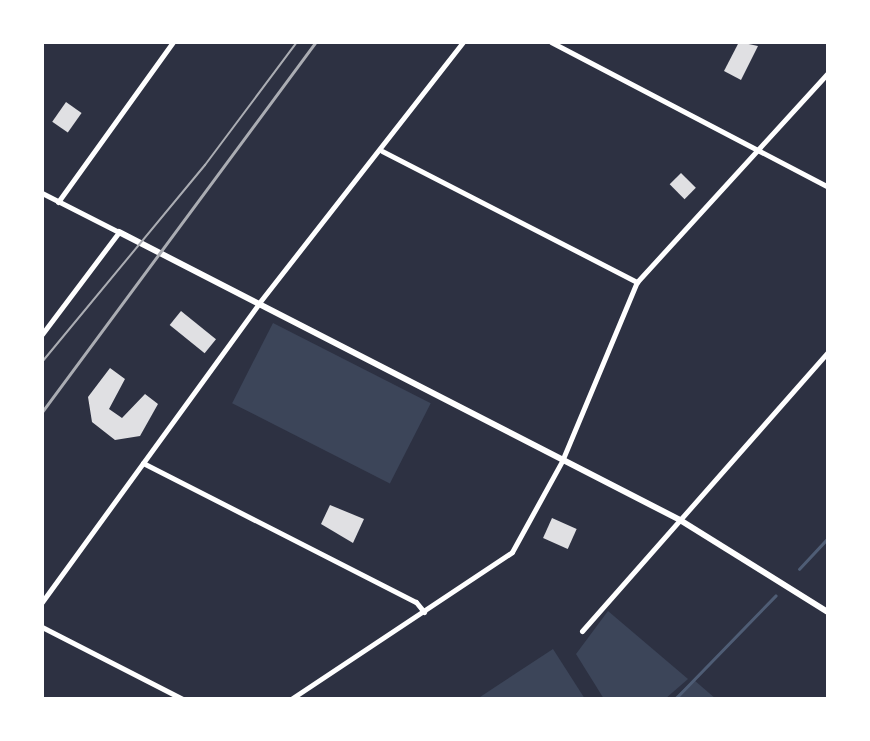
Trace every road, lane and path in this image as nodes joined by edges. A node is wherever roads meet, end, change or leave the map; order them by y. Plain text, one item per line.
1 (173, 42) edge
2 (463, 42) edge
3 (551, 42) edge
4 (828, 73) edge
5 (758, 150) junction
6 (382, 151) junction
7 (828, 187) edge
8 (42, 193) edge
9 (58, 202) junction
10 (119, 232) junction
11 (637, 282) junction
12 (259, 303) junction
13 (42, 334) edge
14 (828, 352) edge
15 (562, 461) junction
16 (143, 463) junction
17 (680, 520) junction
18 (42, 602) edge
19 (424, 612) junction
20 (828, 612) edge
21 (42, 627) edge
22 (582, 631) dead end
23 (183, 699) edge
24 (291, 699) edge

1 - 9 street
2 - 6 street
3 - 5 street
4 - 5 street
5 - 7 street
5 - 11 street
6 - 11 street
6 - 12 street
8 - 9 street
9 - 10 street
10 - 12 street
10 - 13 street
11 - 15 street
12 - 15 street
12 - 16 street
14 - 17 street
15 - 17 street
15 - 19 street
16 - 18 street
16 - 19 street
17 - 20 street
17 - 22 street
19 - 24 street
21 - 23 street

